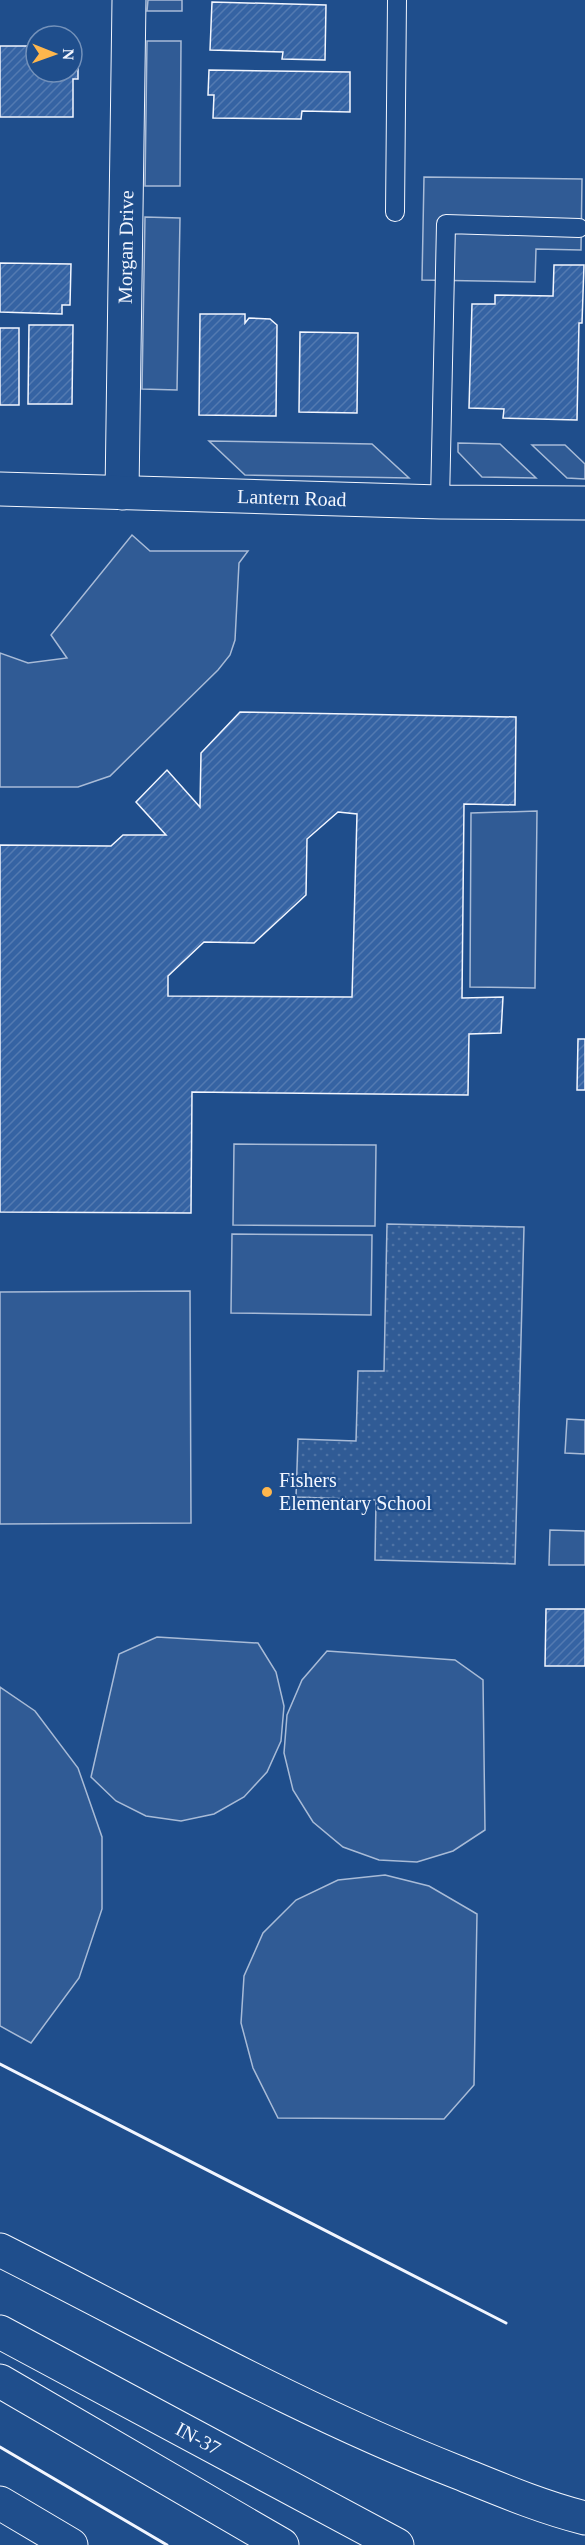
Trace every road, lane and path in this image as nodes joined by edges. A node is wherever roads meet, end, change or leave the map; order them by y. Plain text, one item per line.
1 (129, 0) edge
2 (397, 0) edge
3 (395, 212) dead end
4 (579, 228) dead end
5 (0, 489) edge
6 (122, 493) junction
7 (440, 502) junction
8 (585, 503) edge
9 (0, 2250) edge
10 (0, 2332) edge
11 (0, 2381) edge
12 (0, 2503) edge
13 (585, 2518) edge
14 (71, 2545) edge
15 (282, 2545) edge
16 (397, 2545) edge

1 - 6 main road, Morgan Drive
2 - 3 lane
4 - 7 lane
5 - 6 main road, Lantern Road
6 - 7 main road, Lantern Road
7 - 8 main road, Lantern Road
9 - 13 main road
10 - 16 main road, IN-37
11 - 15 main road
12 - 14 main road

